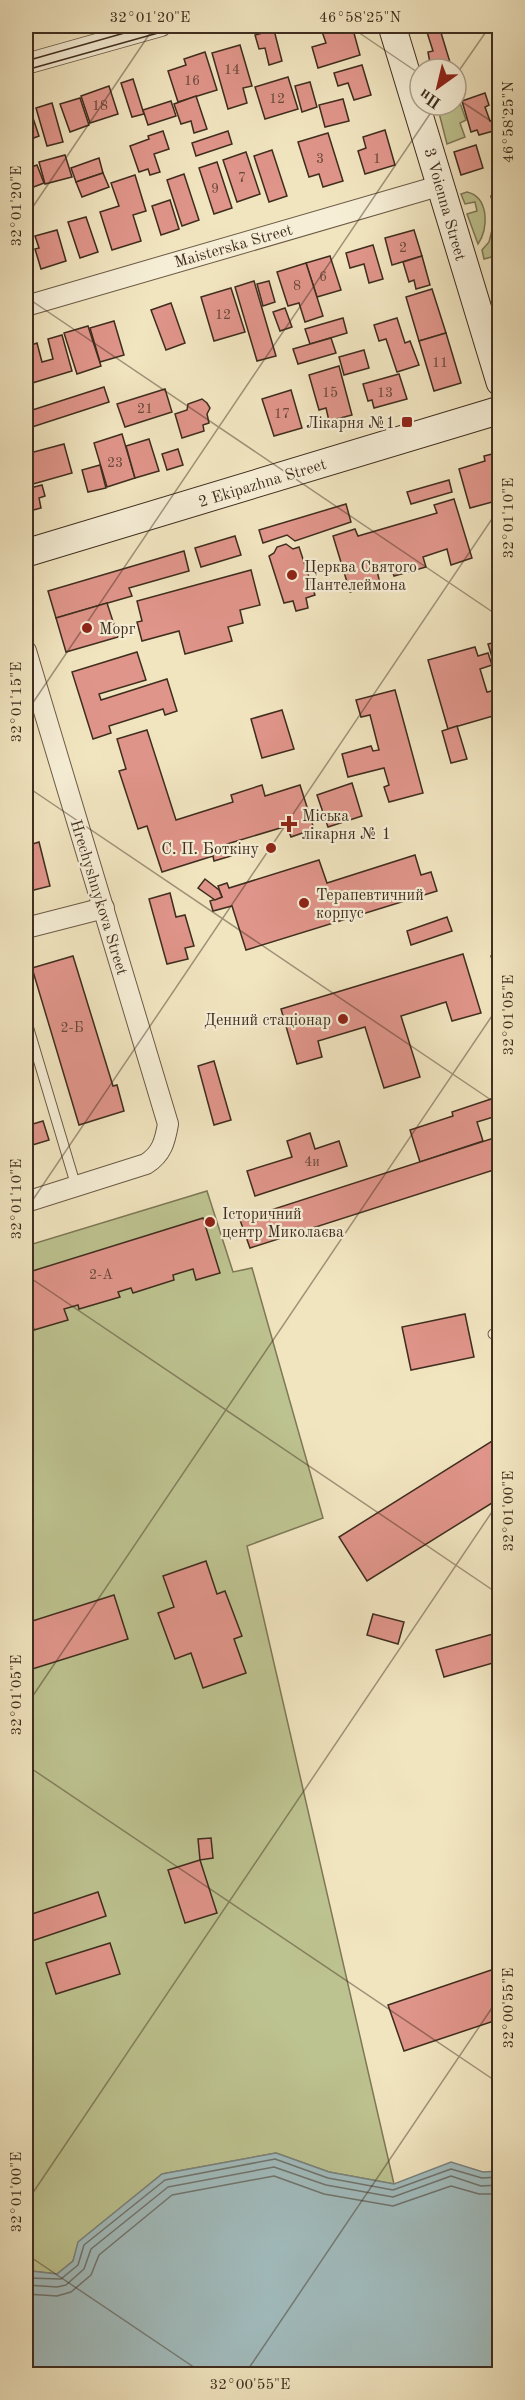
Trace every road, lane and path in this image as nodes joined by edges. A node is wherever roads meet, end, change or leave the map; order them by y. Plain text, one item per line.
1 (161, 26) edge
2 (392, 26) edge
3 (26, 64) edge
4 (442, 185) junction
5 (26, 306) edge
6 (500, 382) edge
7 (500, 410) edge
8 (26, 553) edge
9 (26, 651) edge
10 (104, 908) junction
11 (26, 928) edge
12 (26, 1019) edge
13 (76, 1186) junction
14 (26, 1202) edge

1 - 3 street
2 - 4 street, 3 Voienna Street
4 - 5 street, Maisterska Street
4 - 6 street, 3 Voienna Street
7 - 8 street, 2 Ekipazhna Street
9 - 10 street, Hrechyshnykova Street
10 - 11 street
10 - 13 street, Hrechyshnykova Street
12 - 13 lane
13 - 14 street

